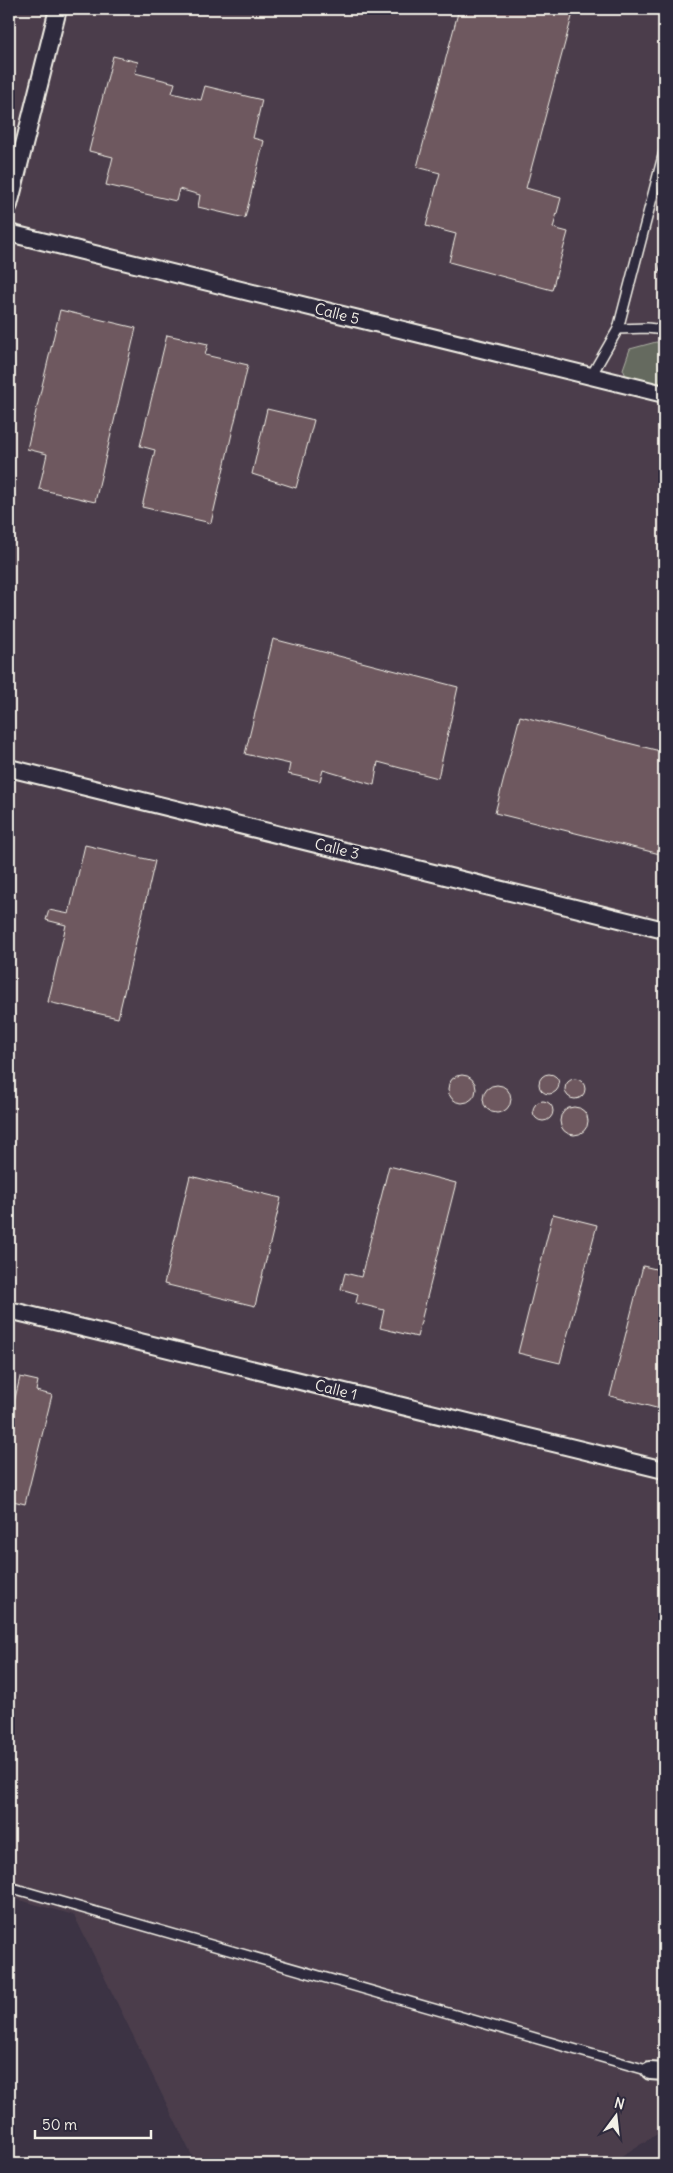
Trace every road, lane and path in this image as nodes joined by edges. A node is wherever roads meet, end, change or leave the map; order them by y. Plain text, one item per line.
1 (58, 9) edge
2 (664, 152) edge
3 (9, 205) edge
4 (9, 233) edge
5 (618, 329) junction
6 (664, 330) edge
7 (591, 376) junction
8 (664, 394) edge
9 (9, 768) edge
10 (664, 930) edge
11 (9, 1310) edge
12 (664, 1470) edge
13 (9, 1887) edge
14 (657, 2072) edge

1 - 3 street
2 - 5 lane
4 - 7 street, Calle 5
5 - 6 lane
5 - 7 lane
7 - 8 street, Calle 5
9 - 10 street, Calle 3
11 - 12 street, Calle 1
13 - 14 lane

